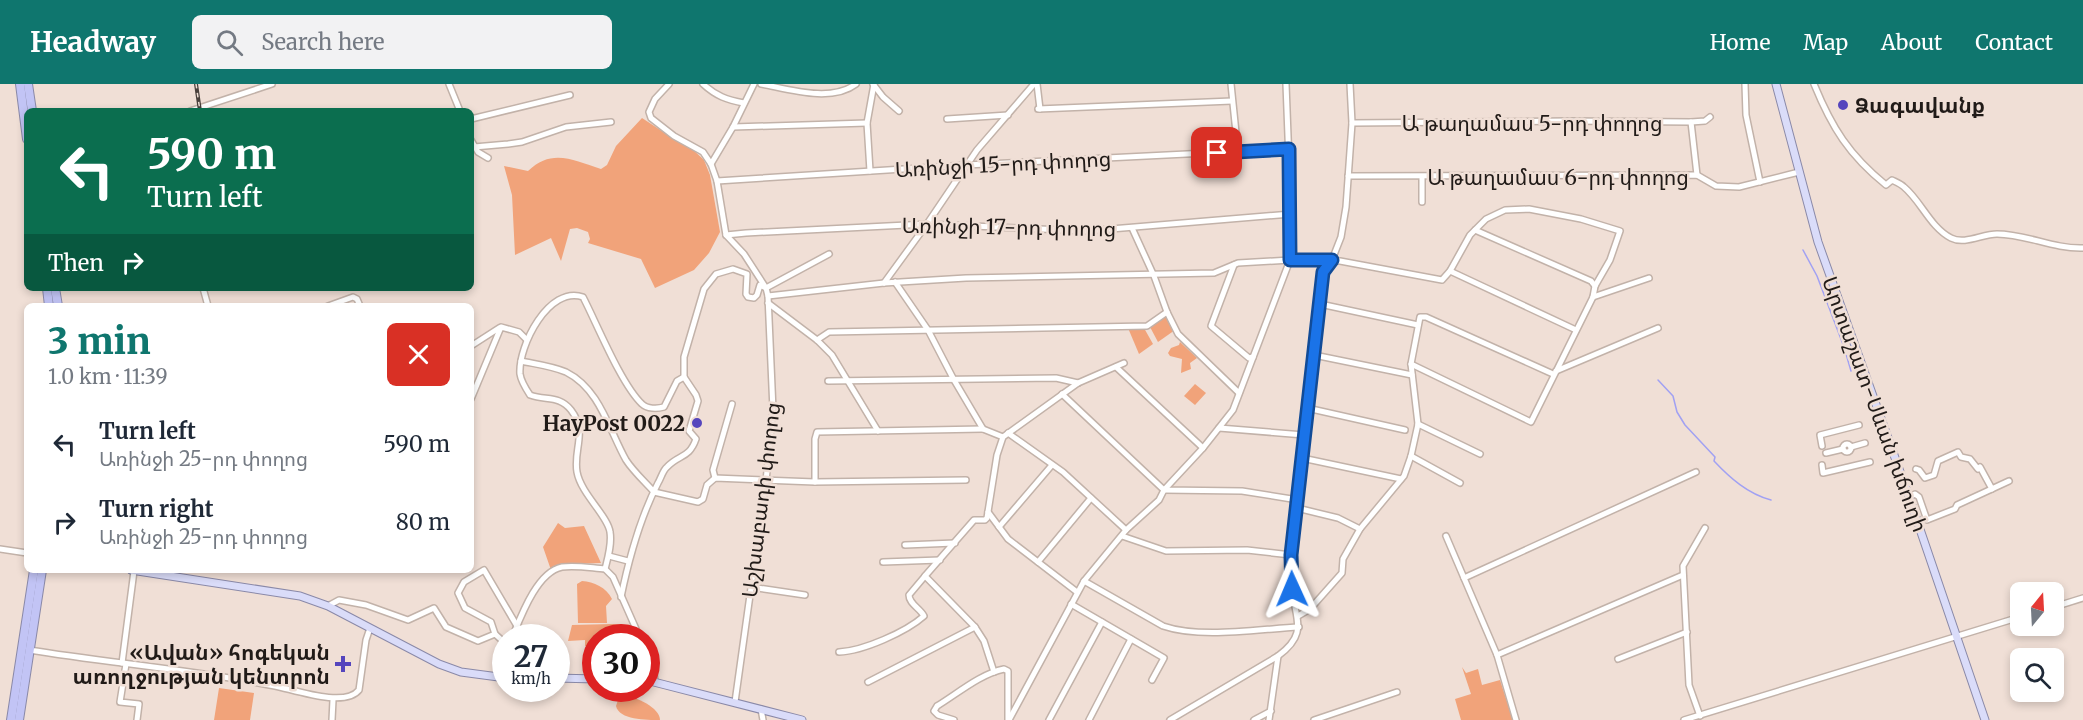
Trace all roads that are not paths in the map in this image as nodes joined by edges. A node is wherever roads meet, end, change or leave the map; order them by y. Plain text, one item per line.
1 (20, 84) edge
2 (28, 84) edge
3 (272, 84) edge
4 (449, 84) edge
5 (669, 84) edge
6 (703, 84) edge
7 (754, 84) edge
8 (761, 84) edge
9 (855, 84) edge
10 (873, 84) edge
11 (1035, 84) edge
12 (1231, 84) edge
13 (1286, 84) edge
14 (1350, 84) edge
15 (1745, 84) edge
16 (1776, 84) edge
17 (1814, 84) edge
18 (570, 95) dead end
19 (1232, 101) junction
20 (744, 103) junction
21 (26, 108) edge
22 (28, 108) edge
23 (199, 108) edge
24 (459, 108) edge
25 (899, 111) dead end
26 (1008, 115) junction
27 (1710, 117) dead end
28 (474, 118) edge
29 (948, 119) dead end
30 (610, 122) dead end
31 (1691, 122) junction
32 (867, 123) junction
33 (1352, 123) junction
34 (733, 127) junction
35 (474, 147) joint
36 (1289, 149) junction
37 (1238, 152) junction
38 (488, 158) dead end
39 (711, 164) junction
40 (966, 165) junction
41 (870, 171) junction
42 (1798, 172) junction
43 (1348, 176) junction
44 (1697, 176) junction
45 (1422, 177) junction
46 (717, 181) junction
47 (1760, 182) junction
48 (1422, 202) dead end
49 (1291, 214) junction
50 (927, 224) junction
51 (1132, 228) junction
52 (1475, 230) junction
53 (726, 236) junction
54 (2083, 248) edge
55 (829, 254) dead end
56 (1290, 260) junction
57 (1332, 260) junction
58 (1234, 265) junction
59 (1450, 271) junction
60 (1154, 276) junction
61 (1648, 278) dead end
62 (895, 282) junction
63 (884, 283) junction
64 (1595, 286) junction
65 (766, 288) junction
66 (1593, 297) junction
67 (768, 300) junction
68 (336, 303) edge
69 (359, 303) edge
70 (1320, 304) junction
71 (1167, 312) junction
72 (1418, 325) junction
73 (501, 327) junction
74 (1658, 328) dead end
75 (928, 330) junction
76 (1576, 330) junction
77 (526, 339) junction
78 (817, 340) junction
79 (474, 344) edge
80 (1314, 356) junction
81 (1253, 357) junction
82 (520, 361) junction
83 (1124, 363) dead end
84 (1411, 364) junction
85 (1116, 367) junction
86 (1555, 372) junction
87 (1412, 375) junction
88 (684, 376) junction
89 (954, 380) junction
90 (828, 381) dead end
91 (847, 381) junction
92 (1078, 383) junction
93 (474, 392) edge
94 (1239, 393) junction
95 (1062, 394) junction
96 (732, 404) dead end
97 (1307, 408) junction
98 (1418, 424) junction
99 (1859, 425) dead end
100 (1219, 428) junction
101 (983, 429) junction
102 (1842, 429) junction
103 (1405, 430) dead end
104 (878, 431) junction
105 (1006, 435) junction
106 (1304, 435) junction
107 (1865, 443) dead end
108 (1822, 446) dead end
109 (1203, 448) junction
110 (1847, 448) junction
111 (1826, 453) dead end
112 (1480, 454) dead end
113 (1411, 456) junction
114 (1302, 458) junction
115 (1870, 462) dead end
116 (1052, 465) junction
117 (1822, 465) dead end
118 (1851, 466) junction
119 (1916, 469) dead end
120 (1696, 472) dead end
121 (715, 478) junction
122 (1401, 479) junction
123 (966, 480) dead end
124 (766, 481) junction
125 (2009, 481) dead end
126 (815, 482) junction
127 (1460, 483) dead end
128 (1992, 489) junction
129 (1164, 490) junction
130 (654, 492) junction
131 (1909, 497) junction
132 (1091, 498) junction
133 (1298, 500) junction
134 (1297, 508) junction
135 (988, 512) junction
136 (999, 527) junction
137 (1705, 528) dead end
138 (1360, 529) junction
139 (1126, 530) junction
140 (1122, 536) junction
141 (1446, 536) dead end
142 (955, 543) junction
143 (905, 545) dead end
144 (0, 549) edge
145 (24, 553) edge
146 (1291, 555) junction
147 (609, 556) junction
148 (940, 560) junction
149 (628, 561) junction
150 (883, 562) dead end
151 (1038, 562) junction
152 (604, 569) junction
153 (34, 573) edge
154 (41, 573) edge
155 (132, 573) edge
156 (151, 573) edge
157 (1683, 575) junction
158 (925, 576) junction
159 (1464, 578) junction
160 (1084, 581) junction
161 (751, 587) junction
162 (1077, 592) junction
163 (805, 595) dead end
164 (621, 597) junction
165 (2083, 598) edge
166 (1071, 604) junction
167 (2064, 604) edge
168 (328, 606) junction
169 (1298, 616) junction
170 (2010, 620) edge
171 (1102, 622) junction
172 (516, 624) edge
173 (518, 624) edge
174 (634, 624) edge
175 (492, 625) edge
176 (975, 627) junction
177 (1299, 627) junction
178 (370, 628) junction
179 (1688, 632) junction
180 (492, 635) edge
181 (1956, 638) junction
182 (1131, 639) junction
183 (26, 649) junction
184 (839, 652) dead end
185 (1497, 655) junction
186 (1278, 656) junction
187 (1618, 659) dead end
188 (124, 664) junction
189 (994, 672) junction
190 (492, 676) edge
191 (1152, 680) dead end
192 (868, 682) dead end
193 (660, 683) edge
194 (1397, 692) dead end
195 (333, 700) junction
196 (735, 702) junction
197 (761, 709) junction
198 (1270, 711) junction
199 (1700, 716) junction
200 (11, 720) edge
201 (19, 720) edge
202 (137, 720) edge
203 (332, 720) edge
204 (763, 720) edge
205 (802, 720) edge
206 (954, 720) edge
207 (1009, 720) edge
208 (1049, 720) edge
209 (1089, 720) edge
210 (1170, 720) edge
211 (1254, 720) edge
212 (1269, 720) edge
213 (1314, 720) edge
214 (1516, 720) edge
215 (1684, 720) edge
216 (1985, 720) edge

1 - 21 highway
2 - 22 highway
3 - 23 street
4 - 24 street
5 - 39 street
6 - 20 street
7 - 20 street
8 - 9 street
10 - 25 street
10 - 32 street
11 - 19 street
11 - 26 street
12 - 19 street
13 - 36 street
14 - 33 street
15 - 47 street
16 - 42 main road, Արտաշատ-Սևան խճուղի
17 - 54 street
18 - 28 street
19 - 37 street
20 - 34 street
26 - 29 street
26 - 40 street
27 - 31 street, Ա թաղամաս 5-րդ փողոց
30 - 35 street
31 - 33 street, Ա թաղամաս 5-րդ փողոց
31 - 44 street
32 - 34 street
32 - 41 street
33 - 43 street
34 - 39 street
35 - 38 street
36 - 37 street, Առինջի 15-րդ փողոց
36 - 49 street
37 - 40 street, Առինջի 15-րդ փողոց
39 - 46 street
40 - 41 street, Առինջի 15-րդ փողոց
40 - 50 street
41 - 46 street, Առինջի 15-րդ փողոց
42 - 47 street, Ա թաղամաս 6-րդ փողոց
42 - 131 main road, Արտաշատ-Սևան խճուղի
43 - 45 street, Ա թաղամաս 6-րդ փողոց
43 - 57 street
44 - 45 street, Ա թաղամաս 6-րդ փողոց
44 - 47 street, Ա թաղամաս 6-րդ փողոց
45 - 48 street
46 - 53 street
49 - 51 street, Առինջի 17-րդ փողոց
49 - 56 street
50 - 51 street, Առինջի 17-րդ փողոց
50 - 53 street, Առինջի 17-րդ փողոց
50 - 63 street
51 - 60 street
52 - 59 street
52 - 64 street
52 - 64 street
53 - 65 street, Աշխաբադի փողոց
55 - 65 street
56 - 57 street
56 - 58 street
56 - 81 street
57 - 59 street
57 - 70 street
58 - 60 street
58 - 81 street
59 - 76 street
60 - 62 street
60 - 71 street
61 - 66 street
62 - 63 street
62 - 75 street
63 - 67 street
64 - 66 street
65 - 67 street, Աշխաբադի փողոց
65 - 88 street
66 - 76 street
67 - 78 street
67 - 124 street, Աշխաբադի փողոց
68 - 69 street
70 - 72 street
70 - 80 street
71 - 75 street
71 - 94 street
72 - 84 street
72 - 86 street
73 - 77 street
73 - 79 street
73 - 93 street
74 - 86 street
75 - 78 street
75 - 89 street
76 - 86 street
77 - 82 street
77 - 88 street
78 - 91 street
80 - 87 street
80 - 97 street
81 - 94 street
82 - 130 street
82 - 147 street
83 - 85 street
84 - 86 street
84 - 87 street
85 - 92 street
85 - 109 street
87 - 98 street
88 - 130 street
89 - 91 street
89 - 92 street
89 - 101 street
90 - 91 street
91 - 104 street
92 - 95 street
94 - 100 street
95 - 105 street
95 - 129 street
96 - 121 street
97 - 103 street
97 - 106 street
98 - 112 street
98 - 113 street
99 - 102 street
100 - 106 street
100 - 109 street
101 - 104 street
101 - 105 street
102 - 108 street
102 - 110 street
104 - 126 street
105 - 116 street
105 - 135 street
106 - 114 street
107 - 110 street
109 - 129 street
110 - 111 street
110 - 118 street
113 - 122 street
113 - 127 street
114 - 122 street
114 - 133 street
115 - 118 street
116 - 132 street
116 - 136 street
117 - 118 street
119 - 128 street
120 - 159 street
121 - 124 street
121 - 130 street
122 - 138 street
123 - 126 street
124 - 126 street
124 - 161 street, Աշխաբադի փողոց
125 - 128 street
128 - 131 street
129 - 133 street
129 - 139 street
130 - 149 street
131 - 181 main road, Արտաշատ-Սևան խճուղի
132 - 139 street
132 - 151 street
133 - 134 street
134 - 138 street
134 - 146 street
135 - 136 street
135 - 142 street
136 - 151 street
137 - 157 street
138 - 169 street
139 - 140 street
140 - 146 street
140 - 160 street
141 - 159 street
142 - 143 street
142 - 148 street
144 - 145 street
146 - 169 street
147 - 149 street
147 - 152 street
148 - 150 street
148 - 158 street
149 - 164 street
151 - 162 street
152 - 164 street
152 - 173 street
153 - 183 highway
154 - 183 highway
155 - 188 street
156 - 168 main road
157 - 179 street
157 - 185 street
158 - 176 street
158 - 184 street
159 - 185 street
160 - 162 street
160 - 177 street
161 - 163 street
161 - 196 street, Աշխաբադի փողոց
162 - 166 street
164 - 174 street
165 - 167 street
166 - 171 street
166 - 207 street
168 - 178 main road
168 - 180 street
169 - 177 street
170 - 181 street
171 - 182 street
171 - 208 street
172 - 175 street
176 - 189 street
176 - 192 street
177 - 186 street
178 - 190 main road
178 - 195 street
179 - 187 street
179 - 199 street
181 - 199 street
181 - 216 main road, Արտաշատ-Սևան խճուղի
182 - 191 street
182 - 209 street
183 - 188 street
183 - 200 highway
183 - 201 highway
185 - 214 street
186 - 198 street
186 - 210 street
188 - 195 street
188 - 202 street
189 - 206 street
189 - 207 street
193 - 196 main road
194 - 213 street
195 - 203 street
196 - 197 main road
197 - 204 street
197 - 205 main road
198 - 211 street
198 - 212 street
199 - 215 street

